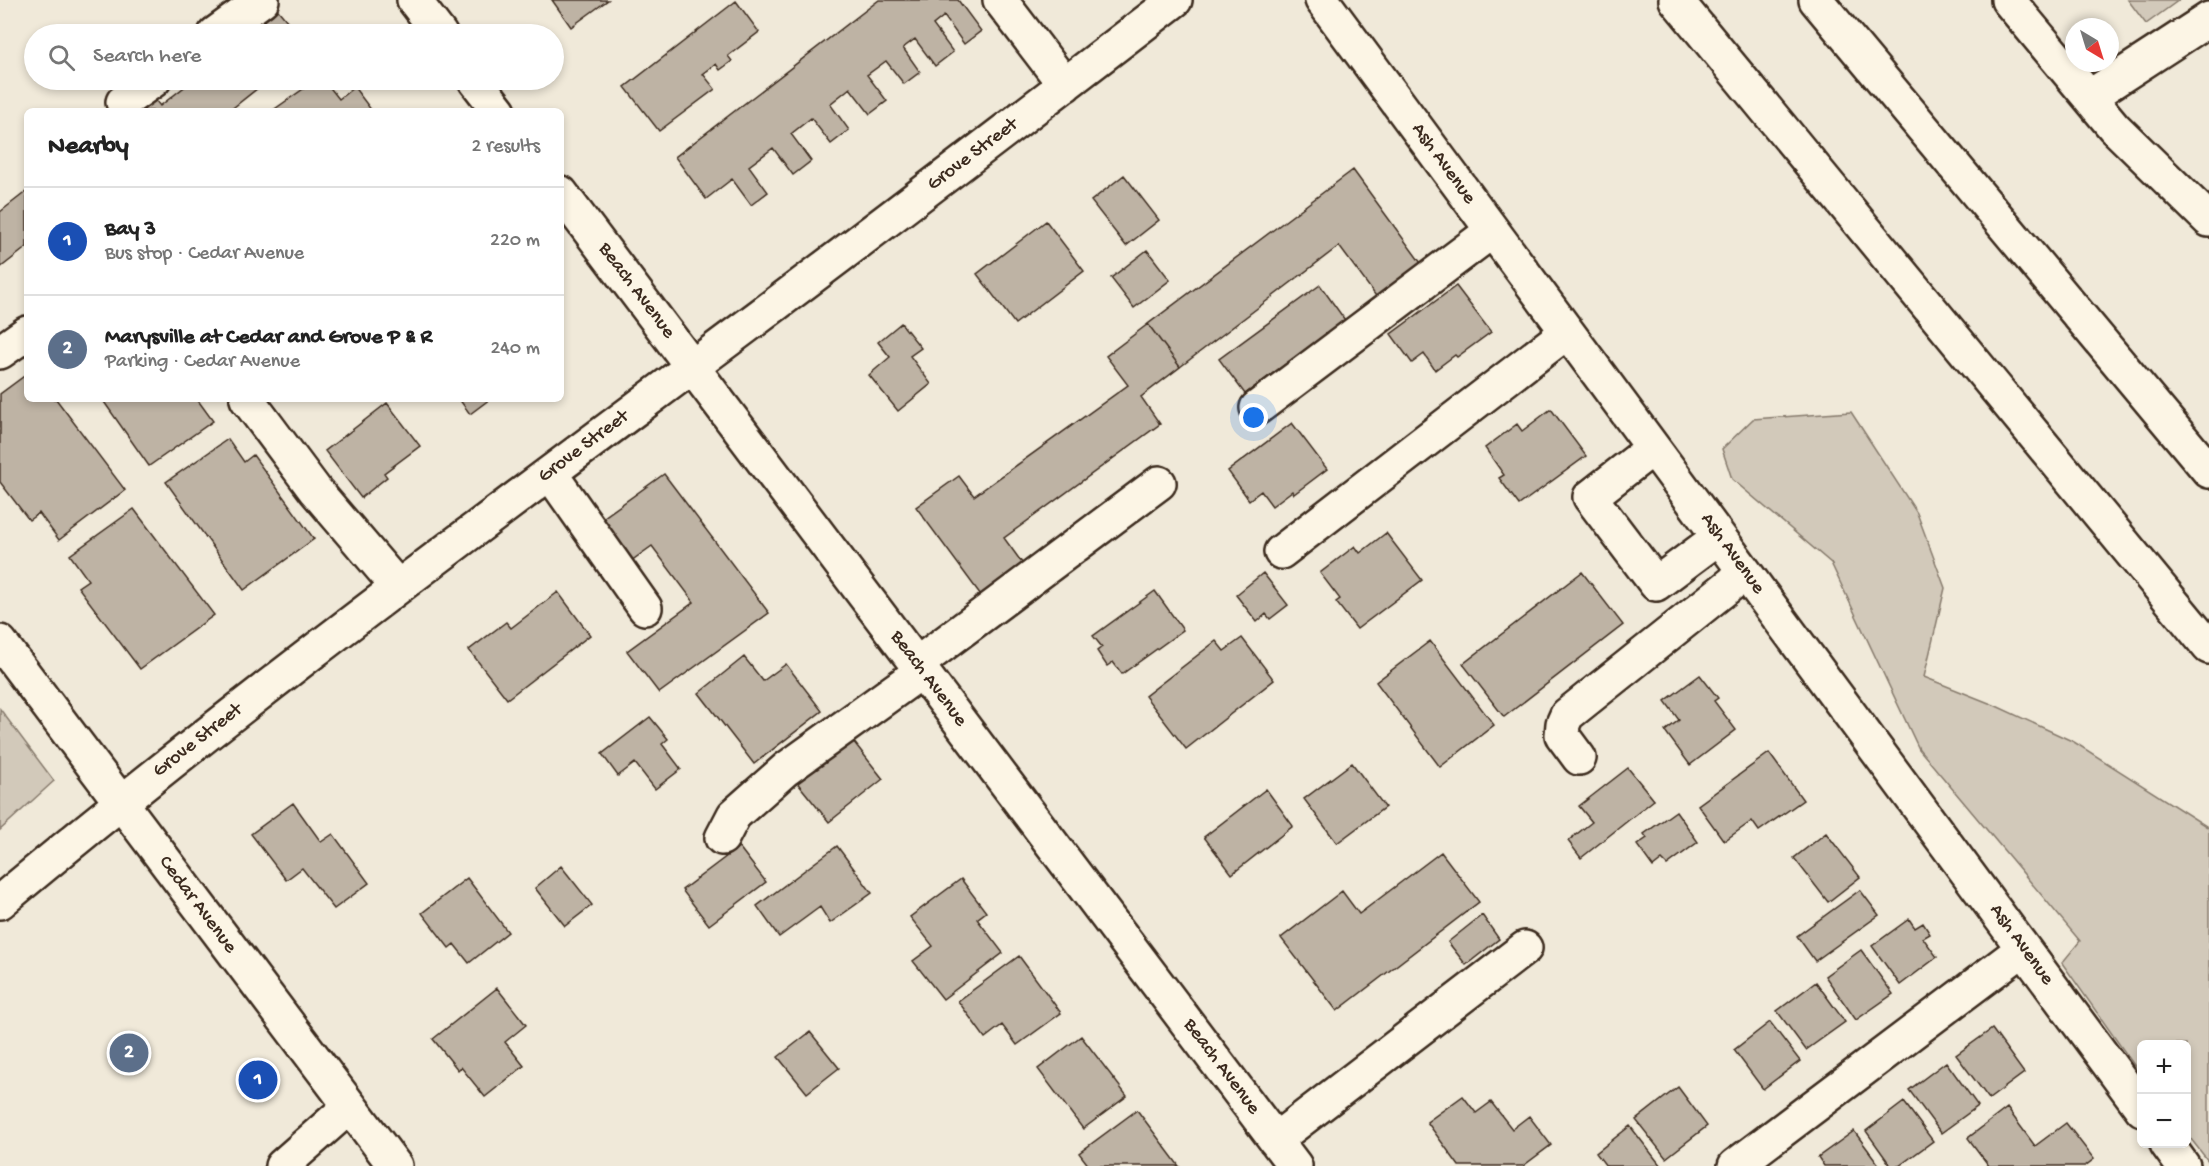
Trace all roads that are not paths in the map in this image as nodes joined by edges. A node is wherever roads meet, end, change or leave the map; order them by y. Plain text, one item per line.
1 (262, 0) edge
2 (414, 0) edge
3 (1000, 0) edge
4 (1175, 0) edge
5 (1322, 0) edge
6 (1676, 0) edge
7 (1816, 0) edge
8 (2008, 0) edge
9 (2209, 19) edge
10 (229, 24) edge
11 (432, 24) edge
12 (1065, 85) junction
13 (140, 90) edge
14 (483, 90) edge
15 (2089, 97) junction
16 (123, 102) dead end
17 (497, 108) edge
18 (564, 197) edge
19 (2209, 220) edge
20 (1492, 231) junction
21 (1567, 332) junction
22 (24, 335) edge
23 (0, 352) edge
24 (693, 366) junction
25 (249, 402) edge
26 (1257, 408) dead end
27 (1653, 448) junction
28 (2209, 471) edge
29 (550, 472) junction
30 (1159, 483) dead end
31 (1719, 537) junction
32 (1281, 552) dead end
33 (1745, 573) junction
34 (397, 586) junction
35 (645, 609) dead end
36 (0, 642) edge
37 (2209, 647) edge
38 (919, 667) junction
39 (1579, 758) dead end
40 (120, 802) junction
41 (722, 838) dead end
42 (0, 902) edge
43 (1525, 948) dead end
44 (2023, 949) junction
45 (2137, 1102) edge
46 (351, 1106) junction
47 (1275, 1140) junction
48 (2170, 1148) edge
49 (282, 1166) edge
50 (395, 1166) edge
51 (1295, 1166) edge
52 (1735, 1166) edge
53 (2183, 1166) edge

1 - 10 main road
2 - 11 main road
3 - 12 main road
4 - 12 main road, Grove Street
5 - 20 main road, Ash Avenue
6 - 37 main road
7 - 28 main road
8 - 15 main road
9 - 15 main road
12 - 24 main road, Grove Street
13 - 16 main road
14 - 17 main road
15 - 19 main road
18 - 24 main road, Beach Avenue
20 - 21 main road, Ash Avenue
20 - 26 main road
21 - 27 main road, Ash Avenue
21 - 32 main road
22 - 23 main road
24 - 29 main road, Grove Street
24 - 38 main road, Beach Avenue
25 - 34 main road
27 - 31 main road, Ash Avenue
27 - 31 main road
29 - 34 main road, Grove Street
29 - 35 main road
30 - 38 main road
31 - 33 main road, Ash Avenue
33 - 39 main road
33 - 44 main road, Ash Avenue
34 - 40 main road, Grove Street
36 - 40 main road, Cedar Avenue
38 - 41 main road
38 - 47 main road, Beach Avenue
40 - 42 main road, Grove Street
40 - 46 main road, Cedar Avenue
43 - 47 main road
44 - 45 main road, Ash Avenue
44 - 52 main road
46 - 49 main road
46 - 50 main road, Cedar Avenue
47 - 51 main road, Beach Avenue
48 - 53 main road

